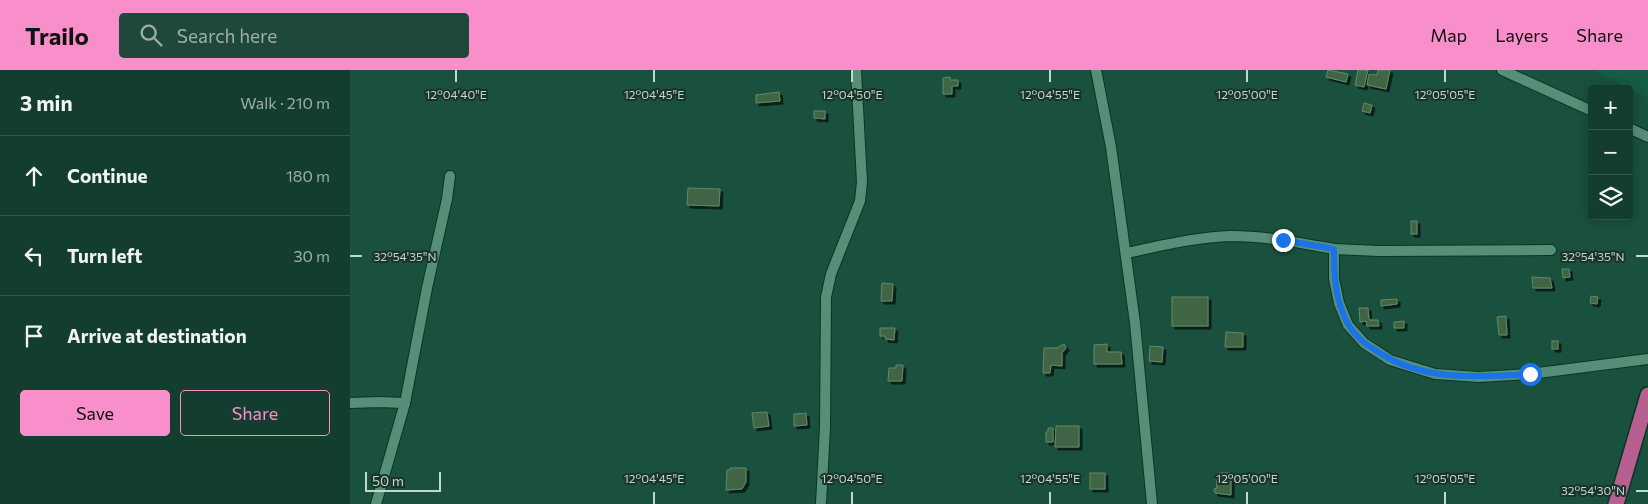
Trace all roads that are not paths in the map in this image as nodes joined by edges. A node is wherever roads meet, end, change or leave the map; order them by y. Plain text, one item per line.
1 (856, 70) edge
2 (1096, 70) edge
3 (1502, 70) edge
4 (1588, 109) edge
5 (1633, 130) edge
6 (1648, 137) edge
7 (450, 176) dead end
8 (1334, 249) junction
9 (1551, 250) dead end
10 (1126, 253) junction
11 (1648, 358) edge
12 (350, 403) edge
13 (405, 403) junction
14 (1647, 403) edge
15 (376, 504) edge
16 (822, 504) edge
17 (1152, 504) edge
18 (1616, 504) edge

1 - 16 street
2 - 10 street
3 - 4 street
5 - 6 street
7 - 13 street
8 - 9 street
8 - 10 street
8 - 11 street
10 - 17 street
12 - 13 street
13 - 15 street
14 - 18 highway

